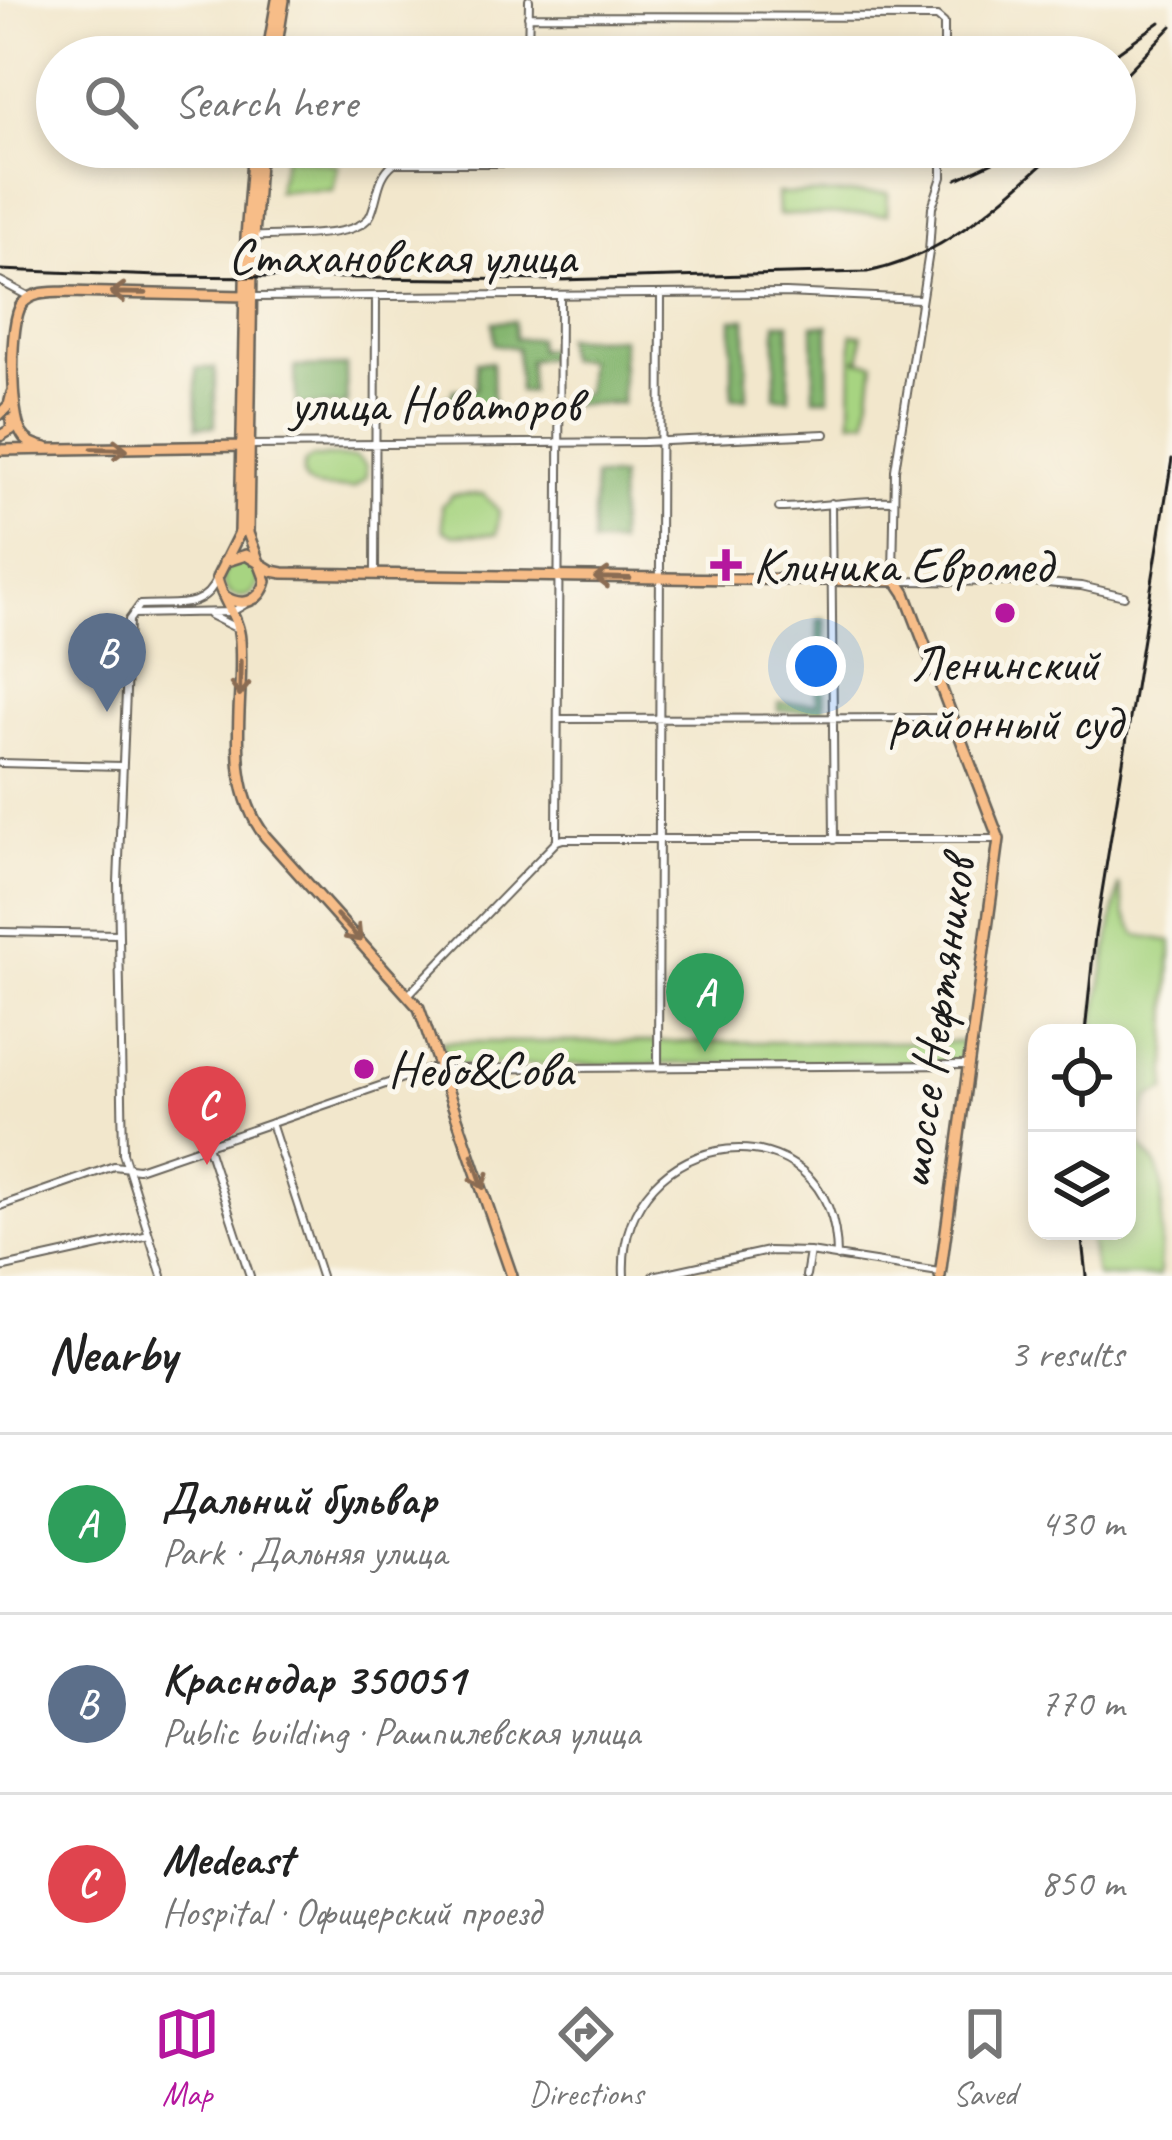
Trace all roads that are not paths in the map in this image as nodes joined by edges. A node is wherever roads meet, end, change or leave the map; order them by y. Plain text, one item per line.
1 (280, 0) edge
2 (529, 0) edge
3 (528, 16) junction
4 (274, 36) edge
5 (528, 36) edge
6 (944, 36) edge
7 (256, 168) edge
8 (256, 168) edge
9 (389, 168) edge
10 (942, 168) edge
11 (254, 237) junction
12 (0, 281) edge
13 (661, 294) junction
14 (560, 296) junction
15 (248, 297) junction
16 (31, 298) junction
17 (376, 298) junction
18 (920, 299) junction
19 (14, 376) junction
20 (0, 416) edge
21 (824, 434) dead end
22 (0, 436) edge
23 (378, 442) junction
24 (558, 442) junction
25 (661, 442) junction
26 (246, 446) junction
27 (46, 448) junction
28 (0, 450) edge
29 (892, 501) junction
30 (831, 502) junction
31 (779, 508) dead end
32 (224, 562) junction
33 (259, 563) junction
34 (218, 574) junction
35 (375, 575) junction
36 (558, 577) junction
37 (660, 579) junction
38 (832, 580) junction
39 (897, 581) junction
40 (224, 596) junction
41 (1124, 596) dead end
42 (249, 602) junction
43 (232, 612) junction
44 (201, 613) junction
45 (130, 616) junction
46 (238, 629) junction
47 (661, 718) junction
48 (834, 718) junction
49 (954, 718) junction
50 (558, 719) junction
51 (0, 764) edge
52 (121, 766) junction
53 (999, 839) junction
54 (660, 840) junction
55 (834, 840) junction
56 (557, 842) junction
57 (0, 932) edge
58 (118, 934) junction
59 (409, 994) junction
60 (970, 1065) junction
61 (658, 1067) junction
62 (441, 1068) junction
63 (271, 1123) junction
64 (206, 1145) junction
65 (124, 1167) junction
66 (0, 1206) edge
67 (149, 1235) junction
68 (809, 1255) junction
69 (838, 1257) junction
70 (0, 1268) edge
71 (940, 1274) edge
72 (162, 1276) edge
73 (250, 1276) edge
74 (321, 1276) edge
75 (512, 1276) edge
76 (623, 1276) edge
77 (653, 1276) edge
78 (806, 1276) edge

1 - 4 main road
2 - 3 street
3 - 5 street
3 - 6 street
7 - 11 main road
8 - 15 main road
9 - 11 street
10 - 18 street, шоссе Нефтяников
11 - 15 main road
12 - 16 street
13 - 14 street, Стахановская улица
13 - 18 street, Стахановская улица
13 - 25 street
14 - 17 street, Стахановская улица
14 - 24 street
15 -> 16 main road, Стахановская улица
15 - 17 street, Стахановская улица
15 - 26 main road
16 - 19 main road
17 - 23 street
18 - 29 street, шоссе Нефтяников
19 - 20 main road
19 - 27 main road
20 - 22 main road
21 - 25 street, улица Новаторов
23 - 24 street, улица Новаторов
23 - 26 street, улица Новаторов
23 - 35 street
24 - 25 street, улица Новаторов
24 - 36 street
25 - 37 street
27 -> 26 main road, улица Новаторов
26 - 32 main road
26 - 33 main road
27 - 28 main road, улица Новаторов
29 - 30 street
29 - 39 street, шоссе Нефтяников
30 - 31 street
30 - 38 street
32 - 33 main road
32 - 34 main road
33 - 35 main road
33 - 42 main road
34 - 40 main road
34 - 45 street
35 - 36 main road
37 -> 36 main road
36 - 50 street
37 - 38 main road
37 - 47 street
38 - 39 main road
38 - 48 street
39 - 41 street
39 - 49 main road, шоссе Нефтяников
40 - 42 main road
40 - 43 main road
42 - 43 street
43 - 44 street
43 - 46 main road
44 - 45 street
44 - 46 street
45 - 52 street
46 -> 59 main road
47 - 48 street
47 - 50 street
47 - 54 street
48 - 49 street
48 - 55 street
49 - 53 main road, шоссе Нефтяников
50 - 56 street
51 - 52 street
52 - 58 street
53 - 55 street
53 - 60 main road, шоссе Нефтяников
54 - 55 street
54 - 56 street
54 - 61 street
56 - 59 street
57 - 58 street
58 - 65 street
59 - 62 main road
60 - 61 street
60 - 71 main road, шоссе Нефтяников
61 - 62 street
62 - 63 street
62 -> 75 main road
63 - 64 street
63 - 74 street
64 - 65 street
64 - 73 street
65 - 66 street
65 - 67 street
67 - 70 street
67 - 72 street
68 - 69 street
68 - 77 street
68 - 78 street
69 - 71 street
69 - 76 street

